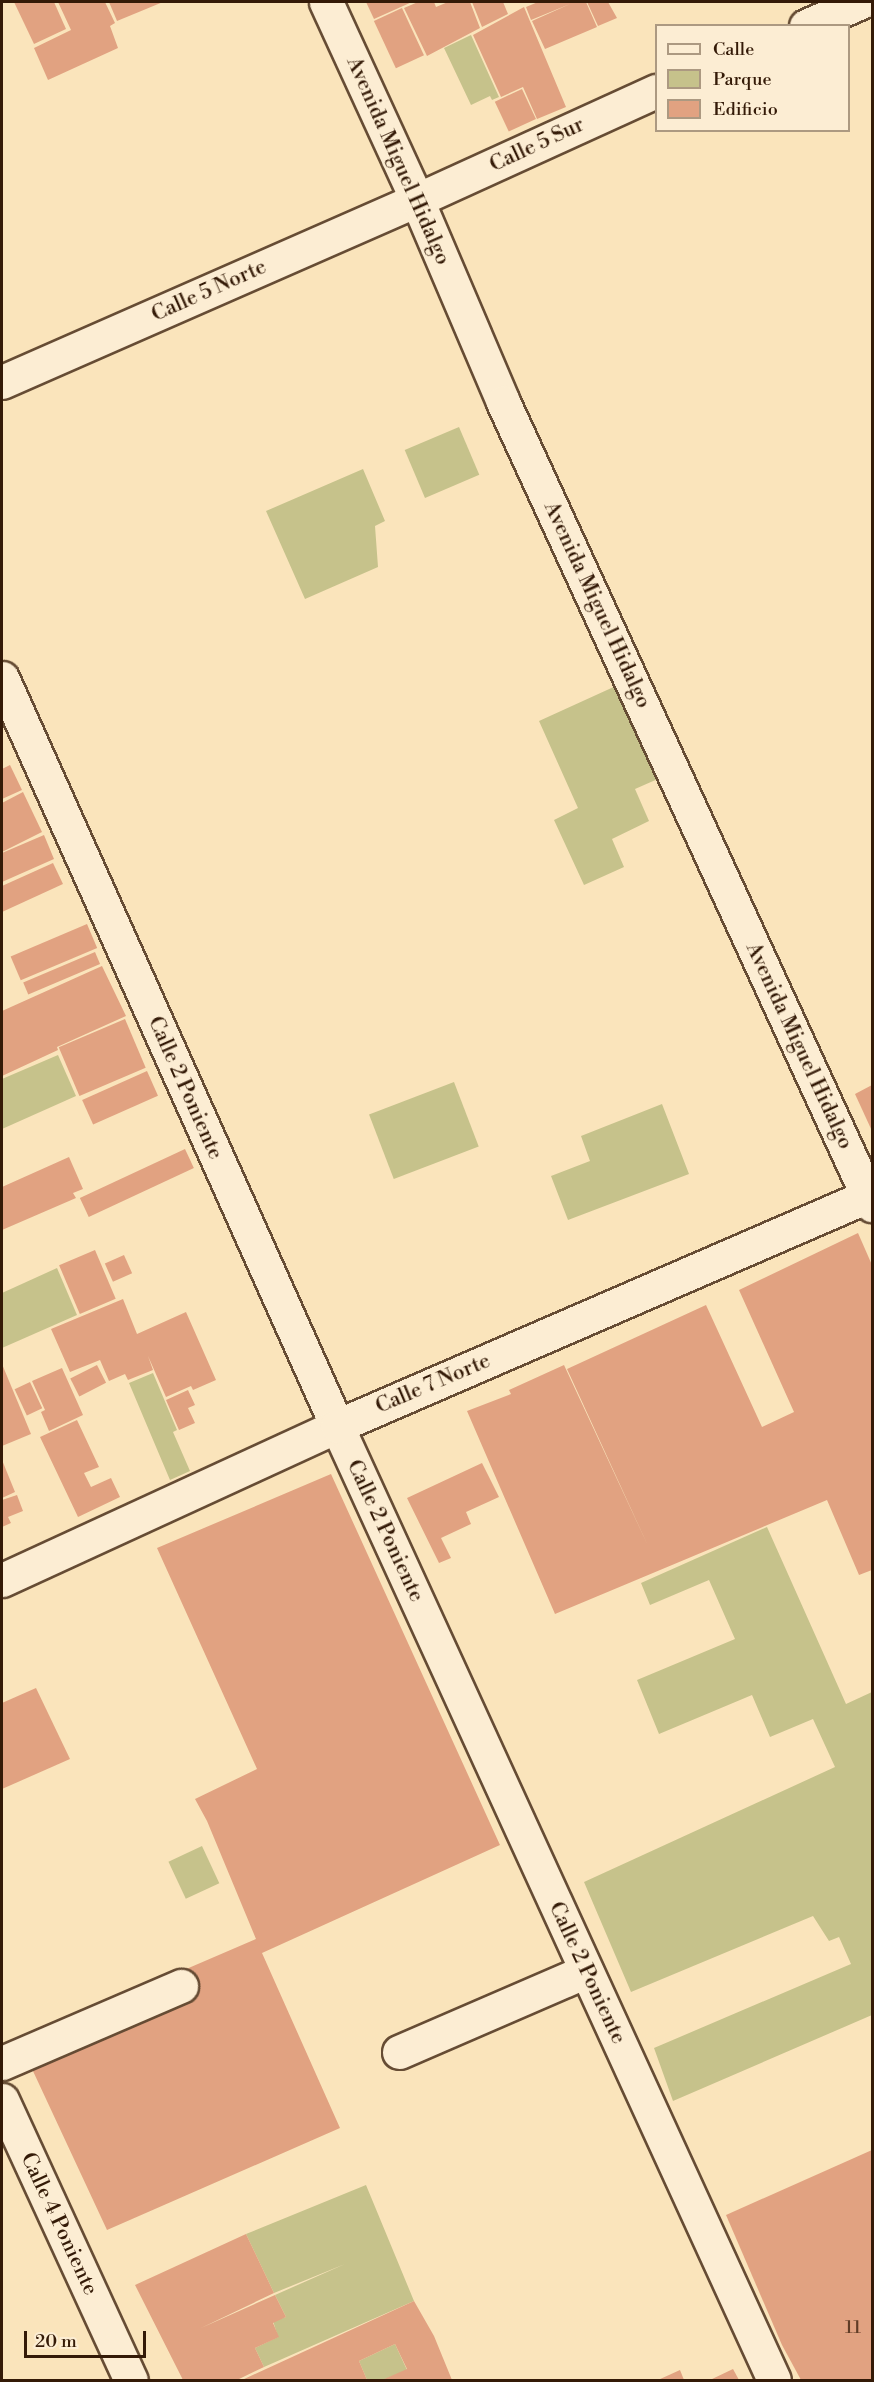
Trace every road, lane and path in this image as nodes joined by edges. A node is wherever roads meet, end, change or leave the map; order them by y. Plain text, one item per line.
1 (326, 2) edge
2 (861, 2) edge
3 (811, 24) edge
4 (655, 92) edge
5 (417, 200) junction
6 (2, 382) edge
7 (2, 678) edge
8 (871, 1198) edge
9 (337, 1426) junction
10 (2, 1580) edge
11 (586, 1971) junction
12 (182, 1986) dead end
13 (399, 2052) dead end
14 (2, 2063) edge
15 (2, 2100) edge
16 (131, 2380) edge
17 (774, 2380) edge

1 - 5 street, Avenida Miguel Hidalgo
2 - 3 street
4 - 5 street, Calle 5 Sur
5 - 6 street, Calle 5 Norte
5 - 8 street, Avenida Miguel Hidalgo
7 - 9 street, Calle 2 Poniente
8 - 9 street, Calle 7 Norte
9 - 10 street, Calle 7 Norte
9 - 11 street, Calle 2 Poniente
11 - 13 street
11 - 17 street, Calle 2 Poniente
12 - 14 street
15 - 16 street, Calle 4 Poniente

